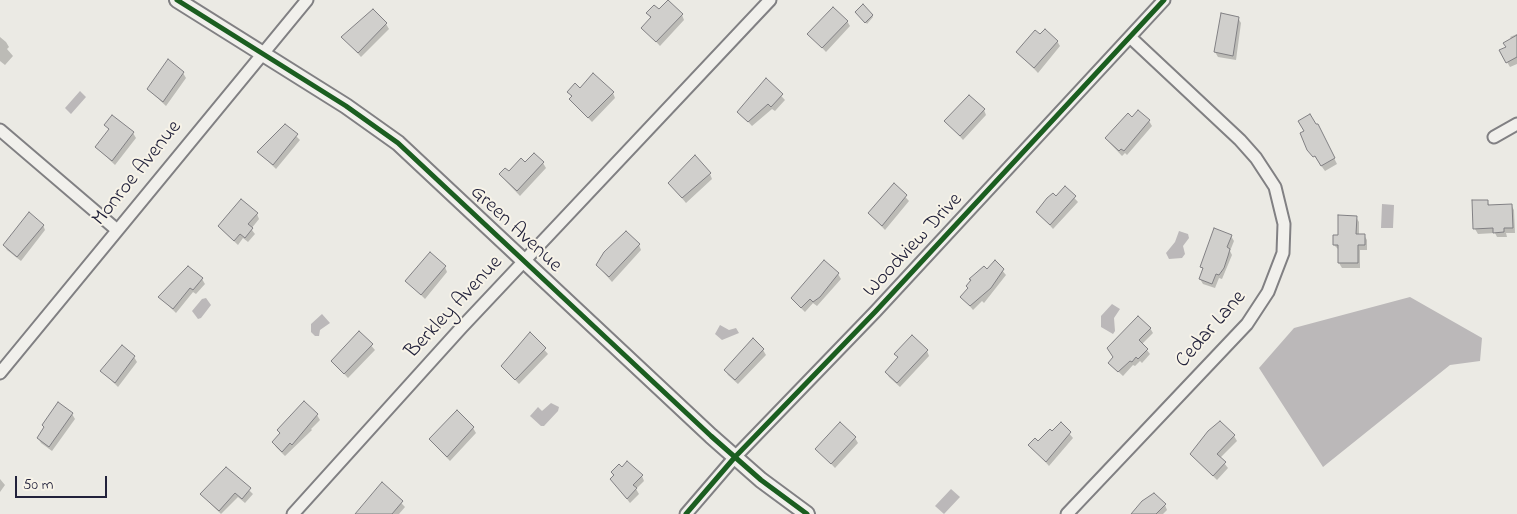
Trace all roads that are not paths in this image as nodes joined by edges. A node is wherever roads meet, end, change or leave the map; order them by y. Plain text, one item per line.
1 (177, 0) edge
2 (307, 0) edge
3 (770, 0) edge
4 (1164, 0) edge
5 (1130, 37) junction
6 (262, 54) junction
7 (1517, 124) edge
8 (0, 130) edge
9 (1494, 137) dead end
10 (117, 230) junction
11 (525, 262) junction
12 (0, 374) edge
13 (735, 457) junction
14 (293, 514) edge
15 (686, 514) edge
16 (808, 514) edge
17 (1067, 514) edge

1 - 6 street, Green Avenue
2 - 6 street, Monroe Avenue
3 - 11 street, Berkley Avenue
4 - 5 street, Woodview Drive
5 - 13 street, Woodview Drive
5 - 17 street, Cedar Lane
6 - 10 street, Monroe Avenue
6 - 11 street, Green Avenue
7 - 9 street
8 - 10 street
10 - 12 street, Monroe Avenue
11 - 13 street, Green Avenue
11 - 14 street, Berkley Avenue
13 - 15 street, Woodview Drive
13 - 16 street, Green Avenue

